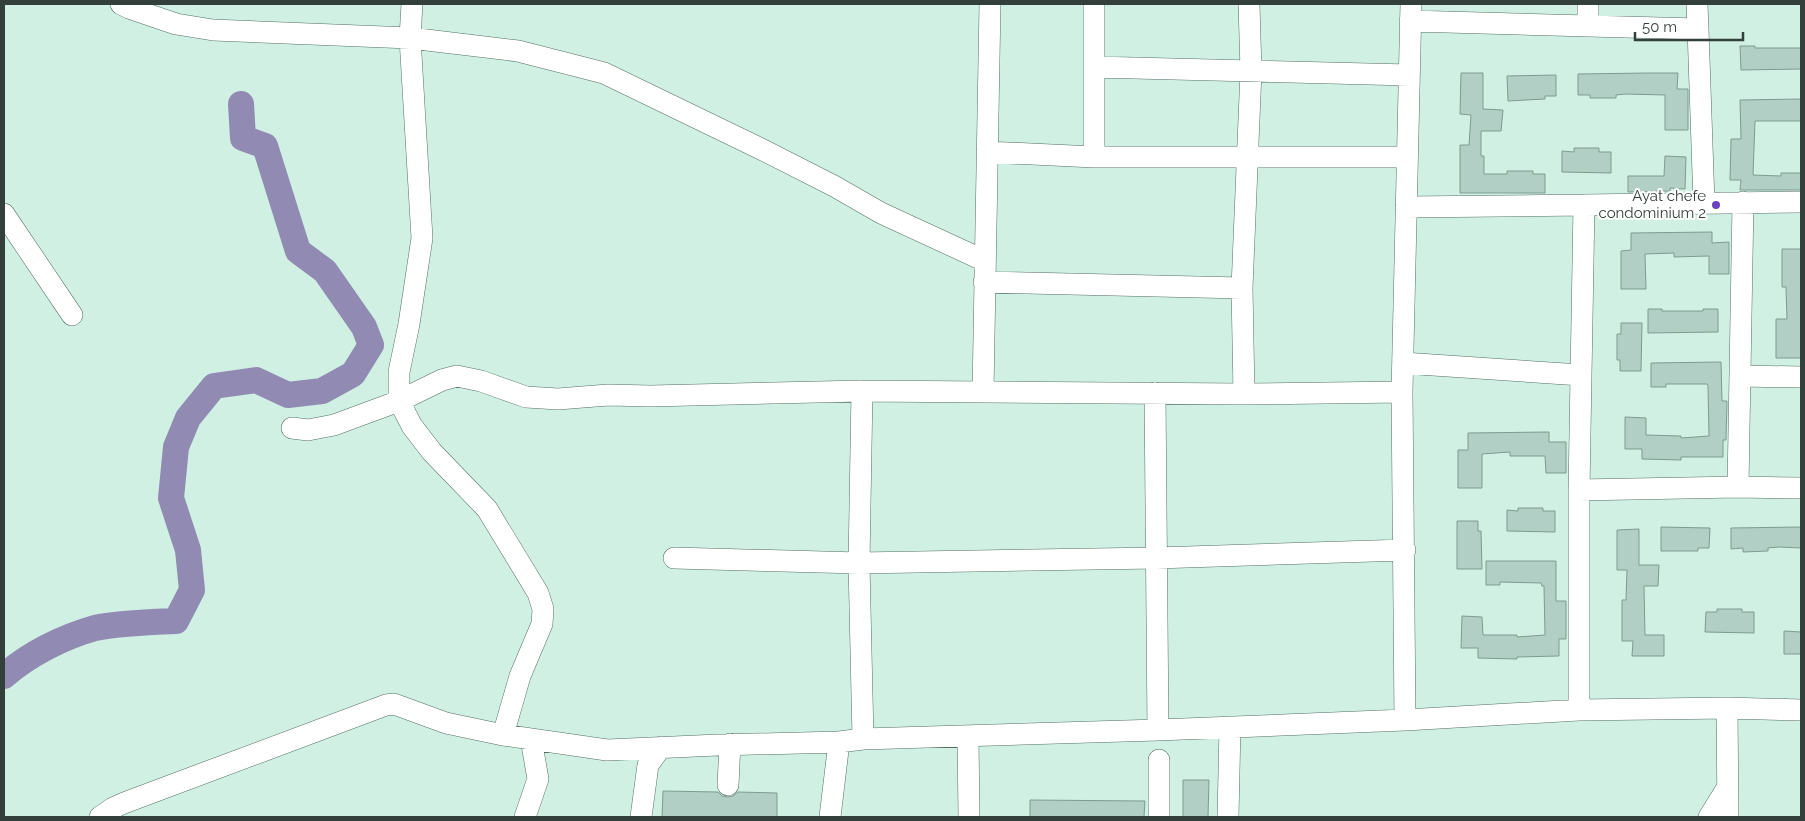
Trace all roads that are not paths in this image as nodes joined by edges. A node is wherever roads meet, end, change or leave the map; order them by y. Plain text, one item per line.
1 (121, 4) edge
2 (412, 4) edge
3 (990, 4) edge
4 (1094, 4) edge
5 (1249, 4) edge
6 (1588, 4) edge
7 (1697, 4) edge
8 (1411, 12) edge
9 (1588, 26) junction
10 (1698, 30) junction
11 (410, 38) junction
12 (1094, 67) junction
13 (1251, 71) junction
14 (1409, 75) junction
15 (987, 152) junction
16 (1094, 157) junction
17 (1247, 157) junction
18 (1407, 158) junction
19 (1743, 202) junction
20 (1801, 202) edge
21 (1704, 203) junction
22 (1584, 205) junction
23 (1406, 207) junction
24 (4, 214) edge
25 (984, 271) junction
26 (1242, 288) junction
27 (72, 315) dead end
28 (1403, 362) junction
29 (1581, 375) junction
30 (1740, 376) junction
31 (1801, 377) edge
32 (862, 391) junction
33 (983, 392) junction
34 (1402, 392) junction
35 (1154, 393) junction
36 (1244, 394) junction
37 (400, 401) junction
38 (292, 428) dead end
39 (1738, 487) junction
40 (1801, 488) edge
41 (1579, 490) junction
42 (1405, 550) junction
43 (674, 558) dead end
44 (1156, 558) junction
45 (859, 563) junction
46 (1727, 708) junction
47 (1579, 710) junction
48 (1801, 710) edge
49 (1405, 720) junction
50 (1230, 727) junction
51 (1158, 730) junction
52 (503, 735) junction
53 (968, 737) junction
54 (531, 739) junction
55 (863, 739) junction
56 (839, 742) junction
57 (730, 744) junction
58 (661, 747) junction
59 (1159, 760) dead end
60 (728, 785) dead end
61 (1727, 788) junction
62 (100, 817) edge
63 (525, 817) edge
64 (641, 817) edge
65 (830, 817) edge
66 (969, 817) edge
67 (1159, 817) edge
68 (1228, 817) edge
69 (1709, 817) edge
70 (1728, 817) edge

1 - 11 street
2 - 11 street
3 - 15 street
4 - 12 street
5 - 13 street
6 - 9 street
7 - 10 street
8 - 9 street
8 - 14 street
9 - 10 street
10 - 21 street
11 - 25 street
11 - 37 street
12 - 13 street
12 - 16 street
13 - 14 street
13 - 17 street
14 - 18 street
15 - 16 street
15 - 25 street
16 - 17 street
17 - 18 street
17 - 26 street
18 - 23 street
19 - 20 street
19 - 21 street
19 - 30 street
21 - 22 street
22 - 23 street
22 - 29 street
23 - 28 street
24 - 27 street
25 - 26 street
25 - 33 street
26 - 36 street
28 - 29 street
28 - 34 street
29 - 41 street
30 - 31 street
30 - 39 street
32 - 33 street
32 - 37 street
32 - 45 street
33 - 35 street
34 - 36 street
34 - 42 street
35 - 36 street
35 - 44 street
37 - 38 street
37 - 52 street
39 - 40 street
39 - 41 street
41 - 47 street
42 - 44 street
42 - 49 street
43 - 45 street
44 - 45 street
44 - 51 street
45 - 55 street
46 - 47 street
46 - 48 street
46 - 61 street
47 - 49 street
49 - 50 street
50 - 51 street
50 - 68 street
51 - 53 street
52 - 54 street
52 - 62 street
53 - 55 street
53 - 66 street
54 - 58 street
54 - 63 street
55 - 56 street
56 - 57 street
56 - 65 street
57 - 58 street
57 - 60 street
58 - 64 street
59 - 67 street
61 - 69 street
61 - 70 street

